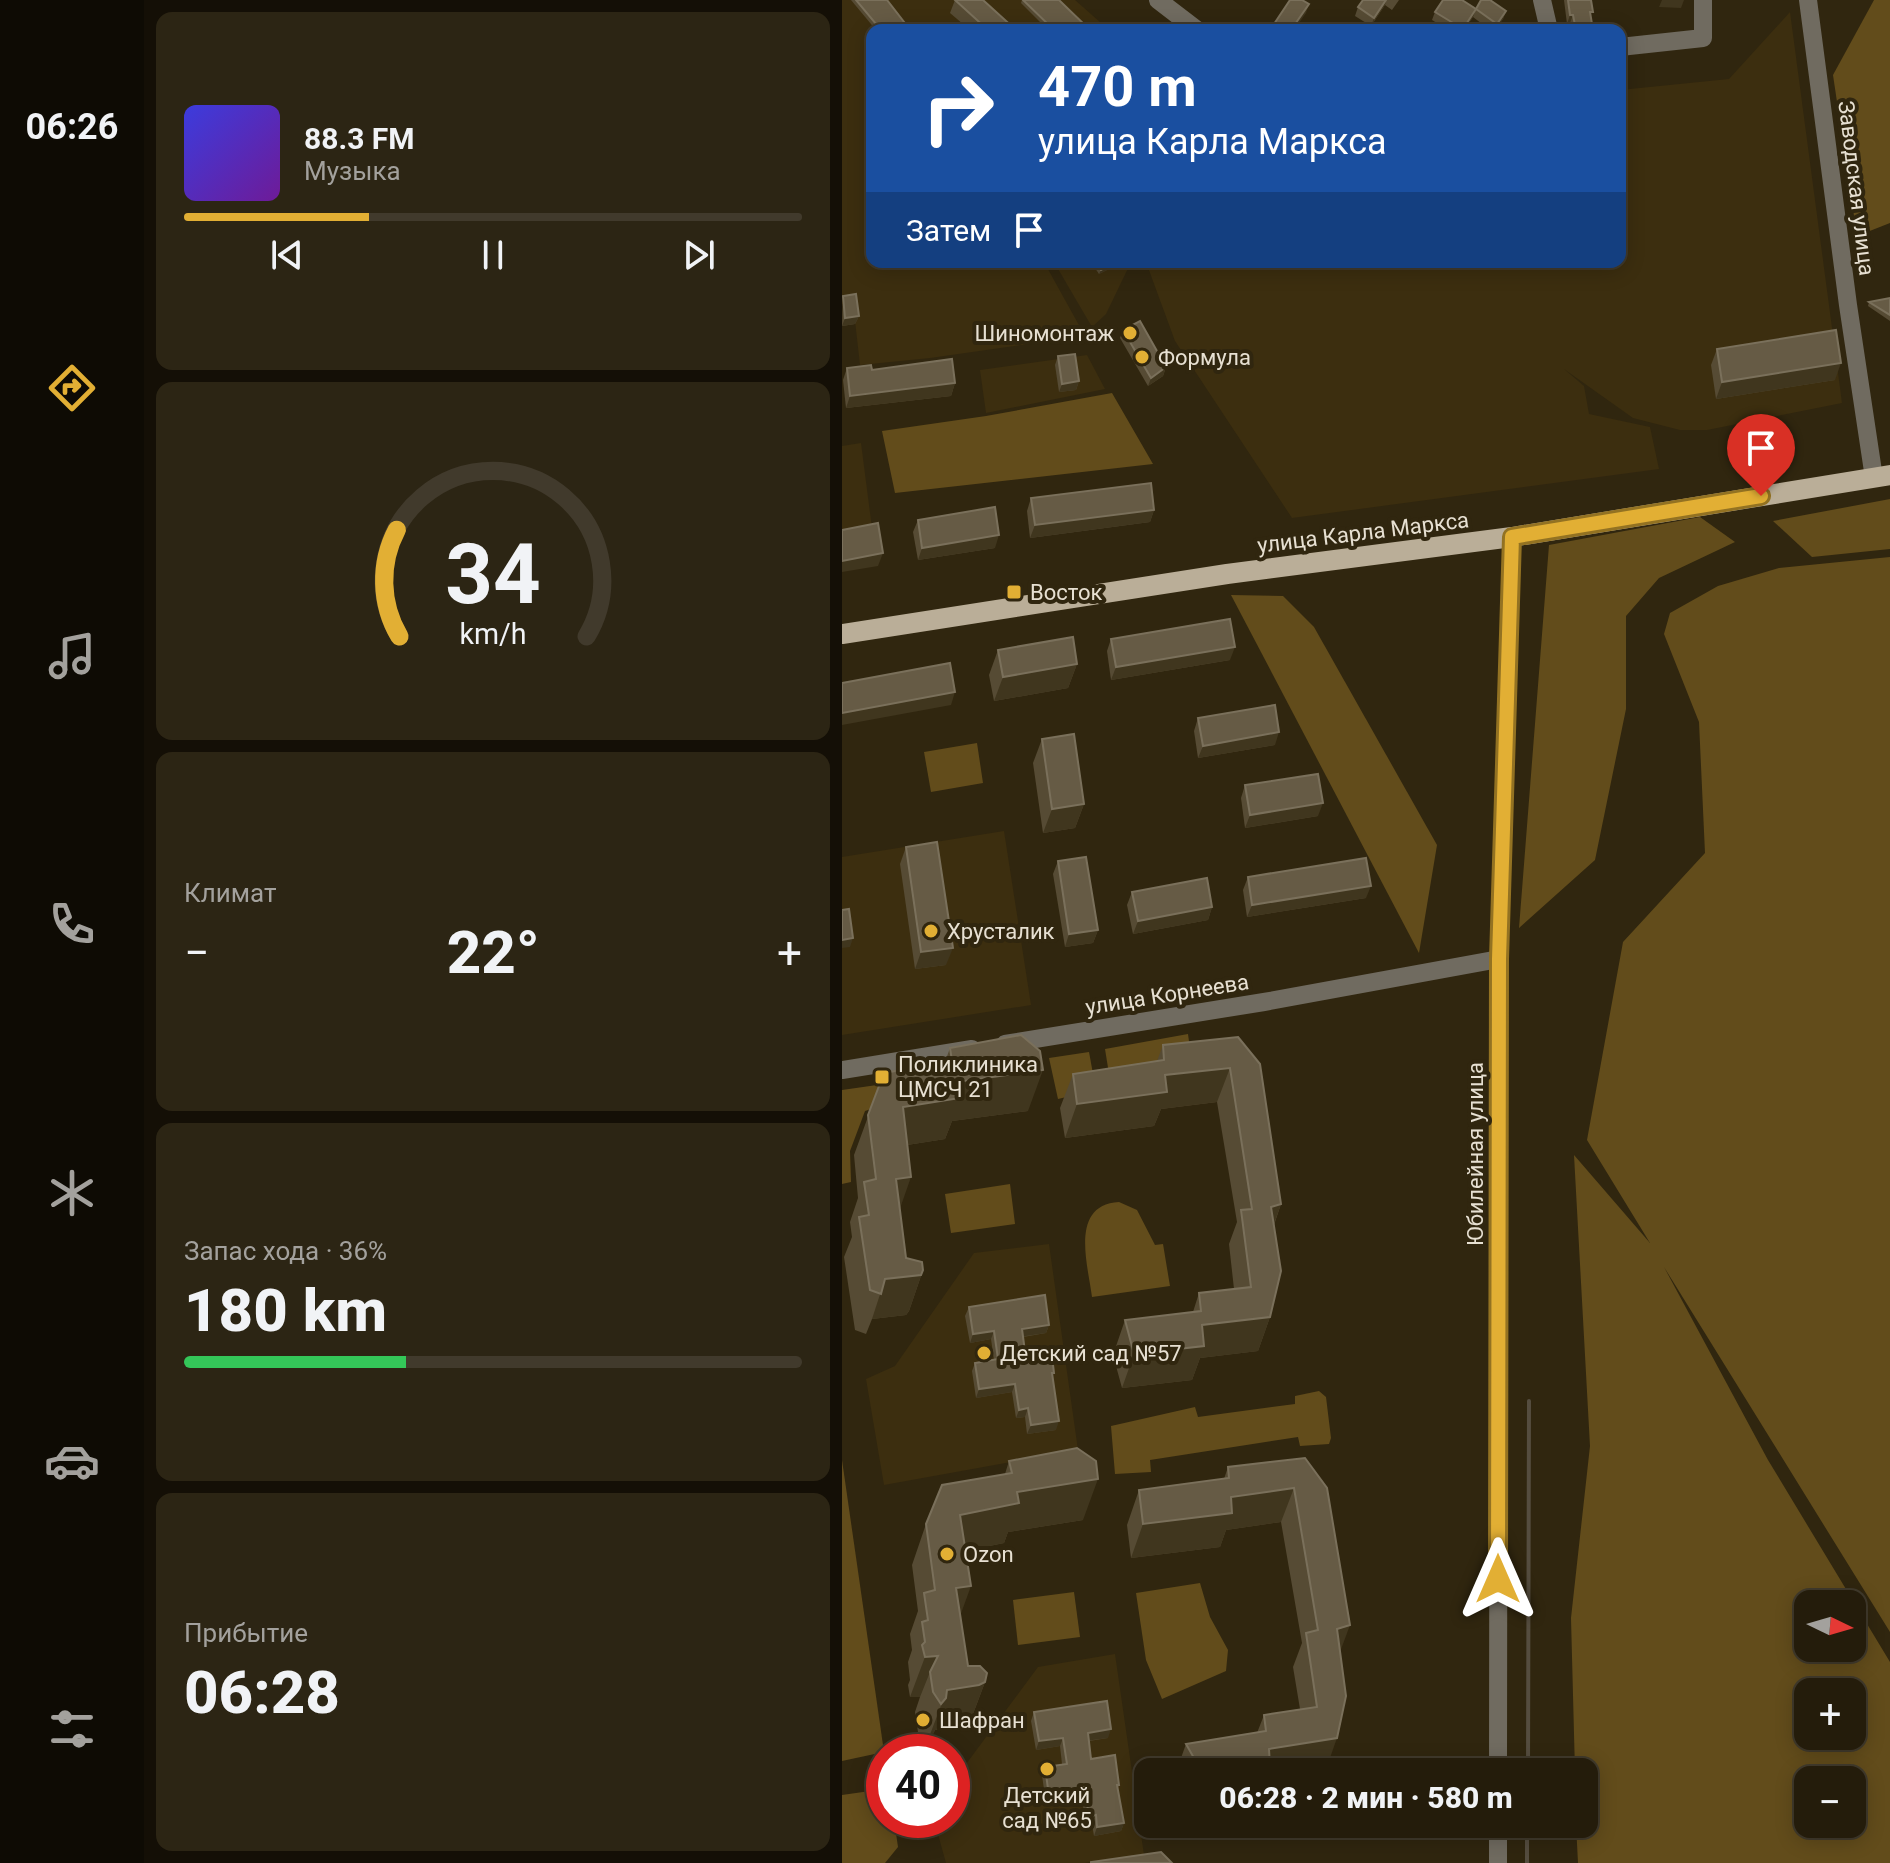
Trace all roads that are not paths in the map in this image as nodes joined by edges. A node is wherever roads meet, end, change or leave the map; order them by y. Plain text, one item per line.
1 (1158, 0) edge
2 (1542, 0) edge
3 (1703, 0) edge
4 (1808, 0) edge
5 (1189, 24) edge
6 (1548, 24) edge
7 (1626, 46) edge
8 (1882, 477) edge
9 (1512, 537) junction
10 (842, 634) edge
11 (1499, 959) junction
12 (842, 1070) edge
13 (1498, 1758) edge
14 (1498, 1838) edge
15 (1498, 1863) edge

1 - 5 street
2 - 6 street
3 - 7 street
4 - 8 street, Заводская улица
8 - 9 main road, улица Карла Маркса
9 - 10 main road, улица Карла Маркса
9 - 11 street, Юбилейная улица
11 - 12 street, улица Корнеева
11 - 13 street, Юбилейная улица
14 - 15 street

